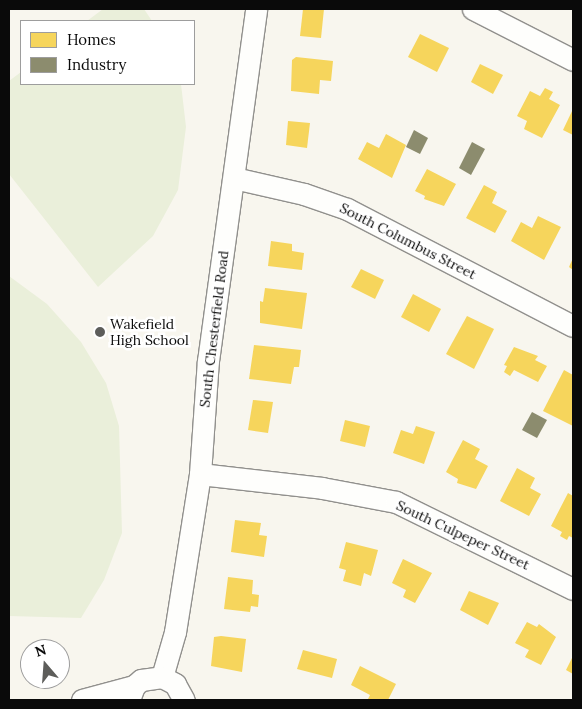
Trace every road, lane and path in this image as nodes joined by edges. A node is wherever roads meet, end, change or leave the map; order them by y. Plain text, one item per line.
1 (256, 9) edge
2 (473, 9) edge
3 (573, 60) edge
4 (234, 178) junction
5 (573, 326) edge
6 (200, 474) junction
7 (573, 589) edge
8 (162, 677) junction
9 (131, 693) edge
10 (82, 700) edge
11 (184, 700) edge

1 - 4 street, South Chesterfield Road
2 - 3 street
4 - 5 street, South Columbus Street
4 - 6 street, South Chesterfield Road
6 - 7 street, South Culpeper Street
6 - 8 street, South Chesterfield Road
8 - 9 street
8 - 11 street
9 - 10 street

